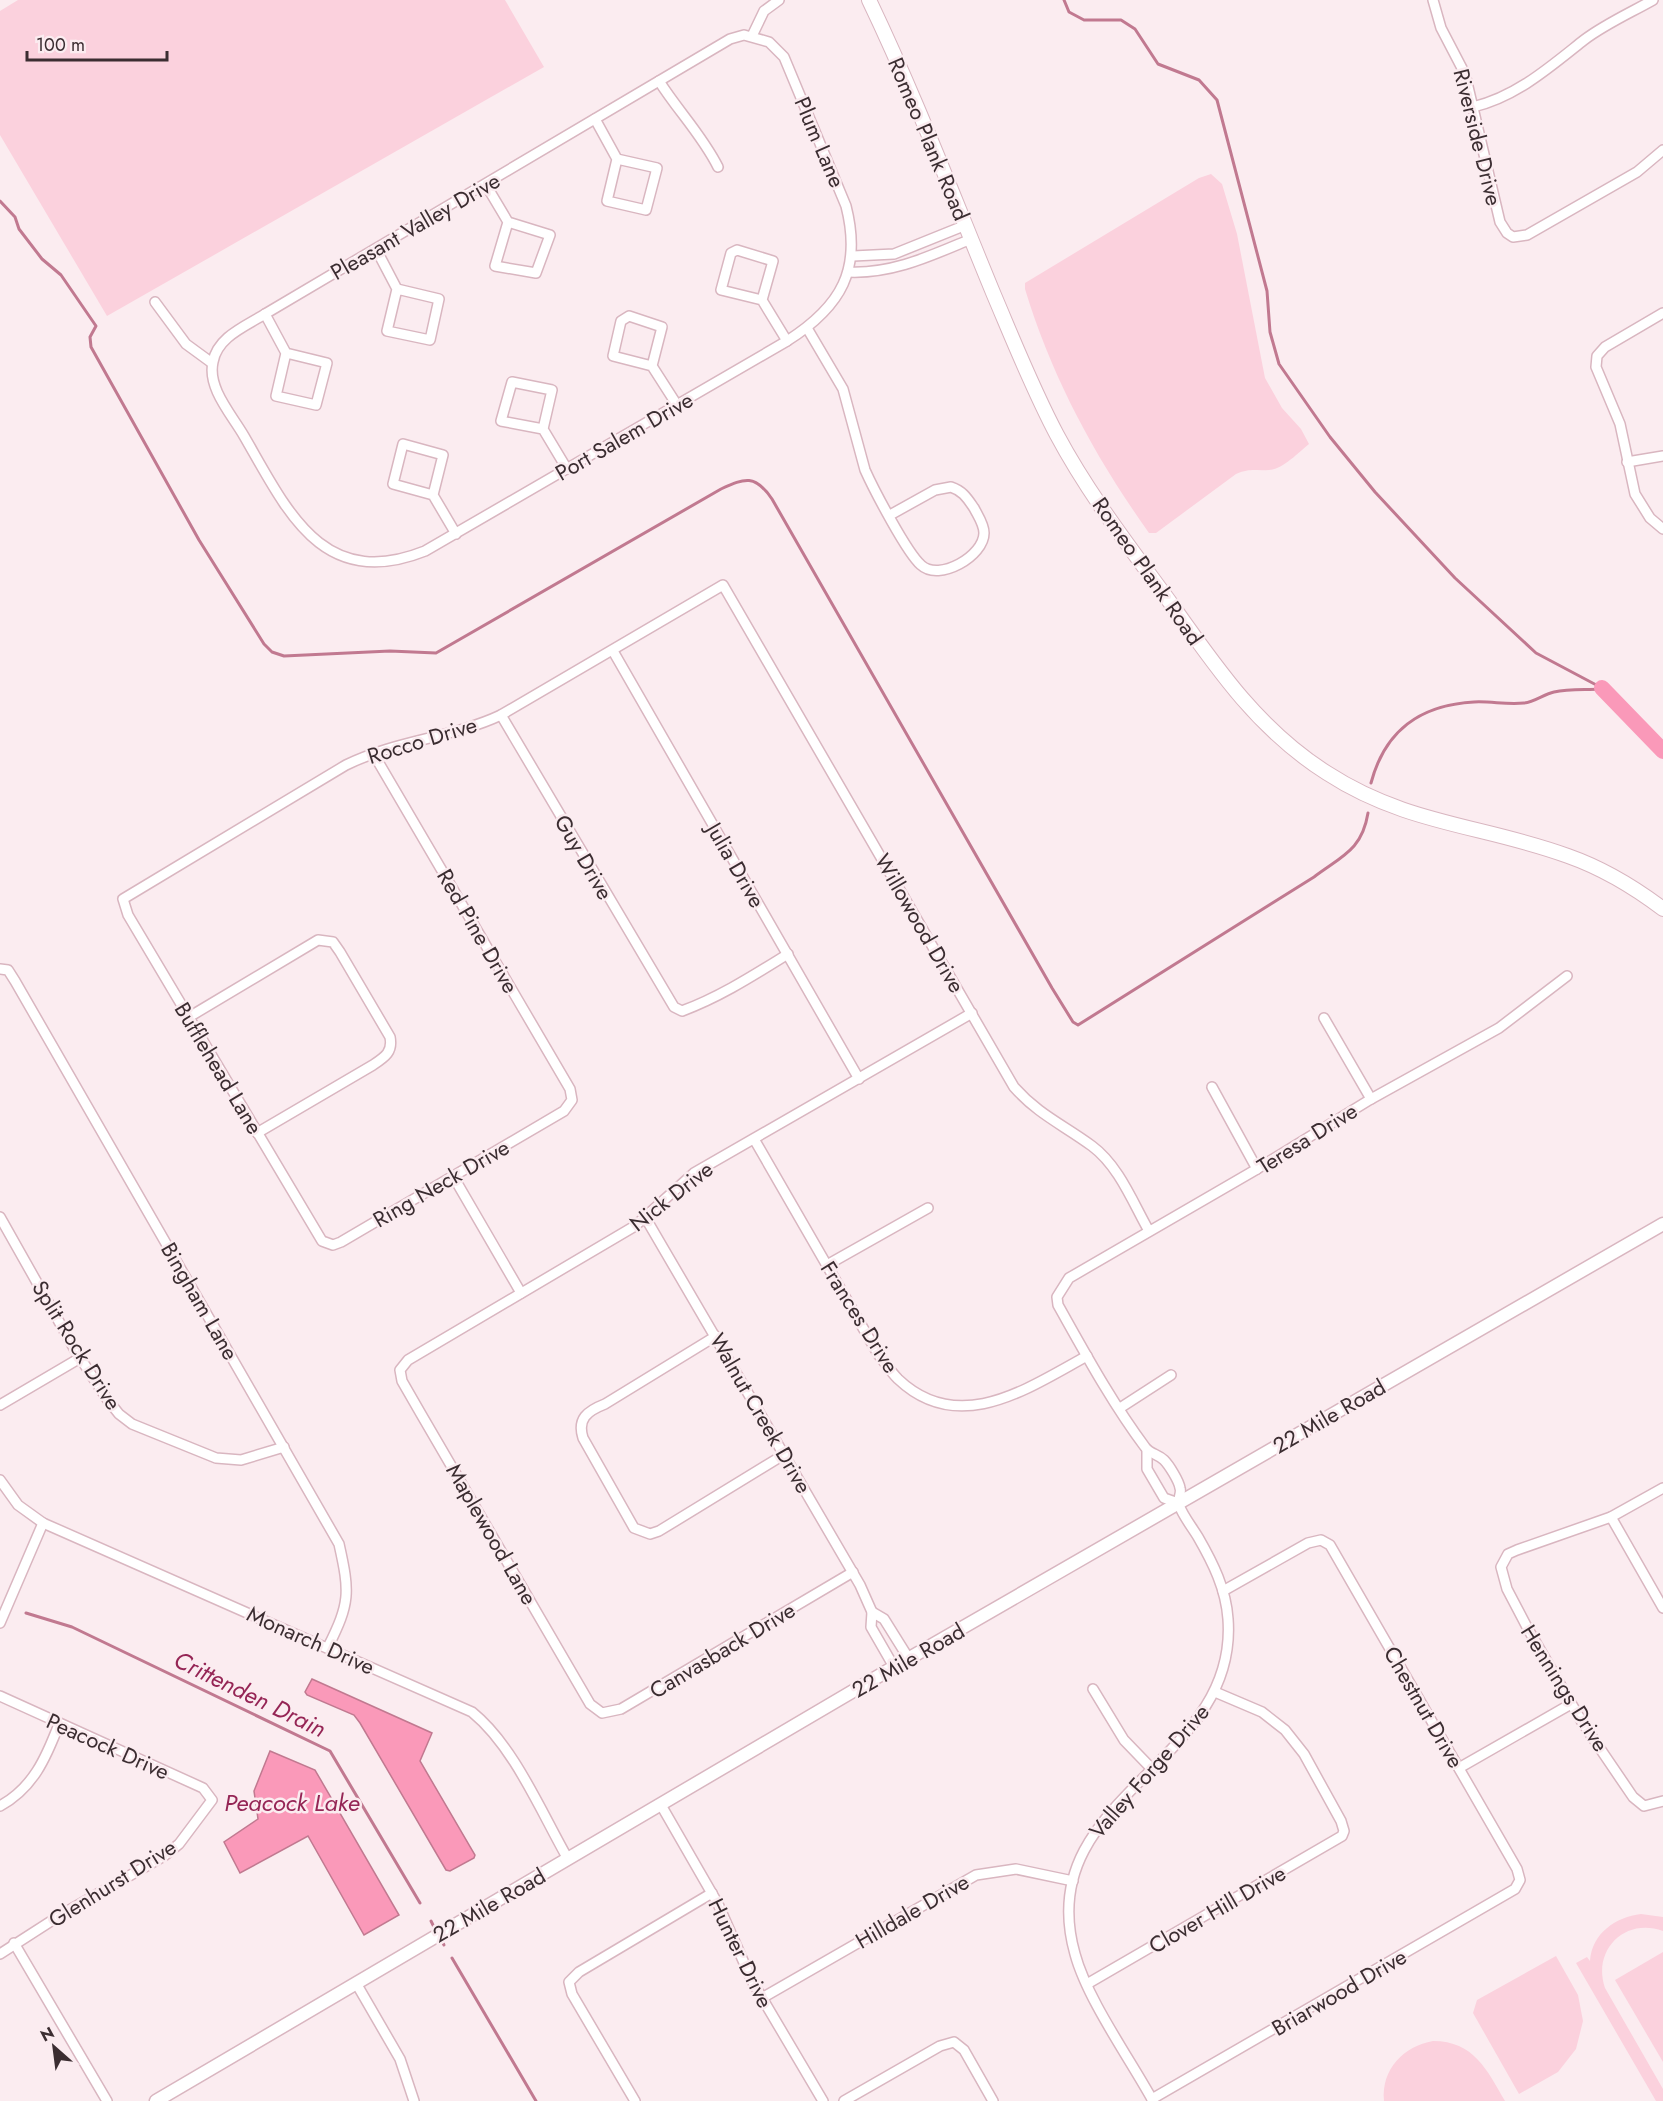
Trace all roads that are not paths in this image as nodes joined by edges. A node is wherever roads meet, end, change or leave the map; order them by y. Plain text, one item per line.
1 (779, 0) edge
2 (869, 0) edge
3 (1433, 0) edge
4 (1653, 0) edge
5 (753, 36) junction
6 (658, 81) junction
7 (1473, 107) junction
8 (595, 119) junction
9 (1663, 150) edge
10 (617, 159) junction
11 (718, 167) dead end
12 (486, 185) junction
13 (508, 222) junction
14 (966, 225) junction
15 (971, 239) junction
16 (376, 249) junction
17 (853, 256) junction
18 (848, 272) junction
19 (397, 289) junction
20 (762, 300) junction
21 (155, 302) dead end
22 (1663, 313) edge
23 (265, 314) junction
24 (807, 328) junction
25 (788, 341) junction
26 (286, 353) junction
27 (212, 363) junction
28 (652, 366) junction
29 (677, 405) junction
30 (543, 429) junction
31 (1663, 456) edge
32 (1627, 462) junction
33 (567, 469) junction
34 (433, 495) junction
35 (890, 515) junction
36 (1663, 529) edge
37 (456, 534) junction
38 (723, 585) joint
39 (613, 651) junction
40 (501, 715) junction
41 (373, 753) junction
42 (123, 899) joint
43 (1663, 909) edge
44 (788, 954) junction
45 (0, 969) edge
46 (1567, 976) dead end
47 (972, 1013) junction
48 (189, 1017) junction
49 (1324, 1018) dead end
50 (860, 1079) junction
51 (1212, 1087) dead end
52 (1371, 1099) junction
53 (564, 1111) joint
54 (257, 1133) junction
55 (754, 1139) junction
56 (1257, 1169) junction
57 (453, 1176) junction
58 (928, 1208) dead end
59 (645, 1217) junction
60 (0, 1218) edge
61 (1663, 1224) edge
62 (1149, 1232) junction
63 (318, 1236) joint
64 (827, 1266) junction
65 (521, 1293) junction
66 (1058, 1305) joint
67 (716, 1336) junction
68 (1087, 1356) junction
69 (80, 1358) junction
70 (403, 1364) joint
71 (1172, 1375) dead end
72 (0, 1405) edge
73 (1120, 1408) junction
74 (284, 1447) junction
75 (1147, 1450) junction
76 (785, 1454) junction
77 (0, 1480) edge
78 (1663, 1488) edge
79 (1178, 1503) junction
80 (1611, 1517) junction
81 (43, 1523) junction
82 (853, 1572) junction
83 (1223, 1591) junction
84 (1663, 1608) edge
85 (872, 1612) junction
86 (0, 1623) edge
87 (328, 1647) junction
88 (909, 1659) junction
89 (894, 1667) junction
90 (1093, 1689) dead end
91 (1215, 1692) junction
92 (0, 1696) edge
93 (591, 1704) joint
94 (1571, 1704) junction
95 (59, 1724) junction
96 (1152, 1768) junction
97 (1459, 1768) junction
98 (212, 1800) joint
99 (1663, 1801) edge
100 (661, 1805) junction
101 (0, 1806) edge
102 (568, 1859) junction
103 (1520, 1880) joint
104 (1073, 1881) junction
105 (712, 1893) junction
106 (14, 1943) junction
107 (0, 1954) edge
108 (356, 1983) junction
109 (1087, 1984) junction
110 (762, 1998) junction
111 (1153, 2100) edge
112 (107, 2101) edge
113 (156, 2101) edge
114 (414, 2101) edge
115 (635, 2101) edge
116 (823, 2101) edge
117 (844, 2101) edge
118 (993, 2101) edge

1 - 5 street
2 - 14 main road, Romeo Plank Road
3 - 7 street, Riverside Drive
4 - 7 street
5 - 6 street, Pleasant Valley Drive
5 - 17 street, Plum Lane
6 - 8 street, Pleasant Valley Drive
6 - 11 street
7 - 9 street, Riverside Drive
8 - 10 street
8 - 12 street, Pleasant Valley Drive
10 - 10 street
12 - 13 street
12 - 16 street, Pleasant Valley Drive
13 - 13 street
14 - 15 main road, Romeo Plank Road
14 - 17 street
15 - 18 street
15 - 43 main road, Romeo Plank Road
16 - 19 street
16 - 23 street, Pleasant Valley Drive
17 - 18 street, Port Salem Drive
18 - 24 street, Port Salem Drive
19 - 19 street
20 - 20 street
20 - 25 street
21 - 27 street
22 - 32 street
23 - 26 street
23 - 27 street, Pleasant Valley Drive
24 - 25 street, Port Salem Drive
24 - 35 street
25 - 29 street, Port Salem Drive
26 - 26 street
27 - 37 street, Port Salem Drive
28 - 28 street
28 - 29 street
29 - 33 street, Port Salem Drive
30 - 30 street
30 - 33 street
31 - 32 street
32 - 36 street
33 - 37 street, Port Salem Drive
34 - 34 street
34 - 37 street
35 - 35 street
38 - 39 street, Rocco Drive
38 - 47 street, Willowood Drive
39 - 40 street, Rocco Drive
39 - 44 street, Julia Drive
40 - 41 street, Rocco Drive
40 - 44 street, Guy Drive
41 - 42 street, Rocco Drive
41 - 53 street, Red Pine Drive
42 - 48 street, Bufflehead Lane
44 - 50 street, Julia Drive
45 - 74 street, Bingham Lane
46 - 52 street, Teresa Drive
47 - 50 street, Nick Drive
47 - 62 street, Willowood Drive
48 - 54 street, Bufflehead Lane
48 - 54 street
49 - 52 street
50 - 55 street, Nick Drive
51 - 56 street
52 - 56 street, Teresa Drive
53 - 57 street, Ring Neck Drive
54 - 63 street, Bufflehead Lane
55 - 59 street, Nick Drive
55 - 64 street, Frances Drive
56 - 62 street, Teresa Drive
57 - 63 street, Ring Neck Drive
57 - 65 street
58 - 64 street
59 - 65 street, Nick Drive
59 - 67 street, Walnut Creek Drive
60 - 69 street, Split Rock Drive
61 - 79 street, 22 Mile Road
62 - 66 street, Teresa Drive
64 - 68 street, Frances Drive
65 - 70 street, Nick Drive
66 - 68 street, Valley Forge Drive
67 - 76 street, Walnut Creek Drive
67 - 76 street
68 - 73 street, Valley Forge Drive
69 - 72 street
69 - 74 street, Split Rock Drive
70 - 93 street, Maplewood Lane
71 - 73 street
73 - 75 street, Valley Forge Drive
74 - 87 street, Bingham Lane
75 - 79 street, Valley Forge Drive
75 - 79 street, Valley Forge Drive
76 - 82 street, Walnut Creek Drive
77 - 81 street, Monarch Drive
78 - 80 street
79 - 83 street, Valley Forge Drive
79 - 88 street, 22 Mile Road
80 - 84 street
80 - 94 street, Hennings Drive
81 - 86 street
81 - 87 street, Monarch Drive
82 - 85 street, Walnut Creek Drive
82 - 93 street, Canvasback Drive
83 - 91 street, Valley Forge Drive
83 - 97 street, Chestnut Drive
85 - 88 street, Walnut Creek Drive
85 - 89 street, Walnut Creek Drive
87 - 102 street, Monarch Drive
88 - 89 street, 22 Mile Road
89 - 100 street, 22 Mile Road
90 - 96 street
91 - 96 street, Valley Forge Drive
91 - 109 street, Clover Hill Drive
92 - 95 street, Peacock Drive
94 - 97 street
94 - 99 street, Hennings Drive
95 - 98 street, Peacock Drive
95 - 101 street
96 - 104 street, Valley Forge Drive
97 - 103 street, Chestnut Drive
98 - 106 street, Glenhurst Drive
100 - 102 street, 22 Mile Road
100 - 105 street, Hunter Drive
102 - 108 street, 22 Mile Road
103 - 111 street, Briarwood Drive
104 - 109 street, Valley Forge Drive
104 - 110 street, Hilldale Drive
105 - 110 street, Hunter Drive
105 - 115 street
106 - 107 street, Glenhurst Drive
106 - 112 street
108 - 113 street, 22 Mile Road
108 - 114 street
109 - 111 street, Valley Forge Drive
110 - 116 street, Hunter Drive
117 - 118 street

